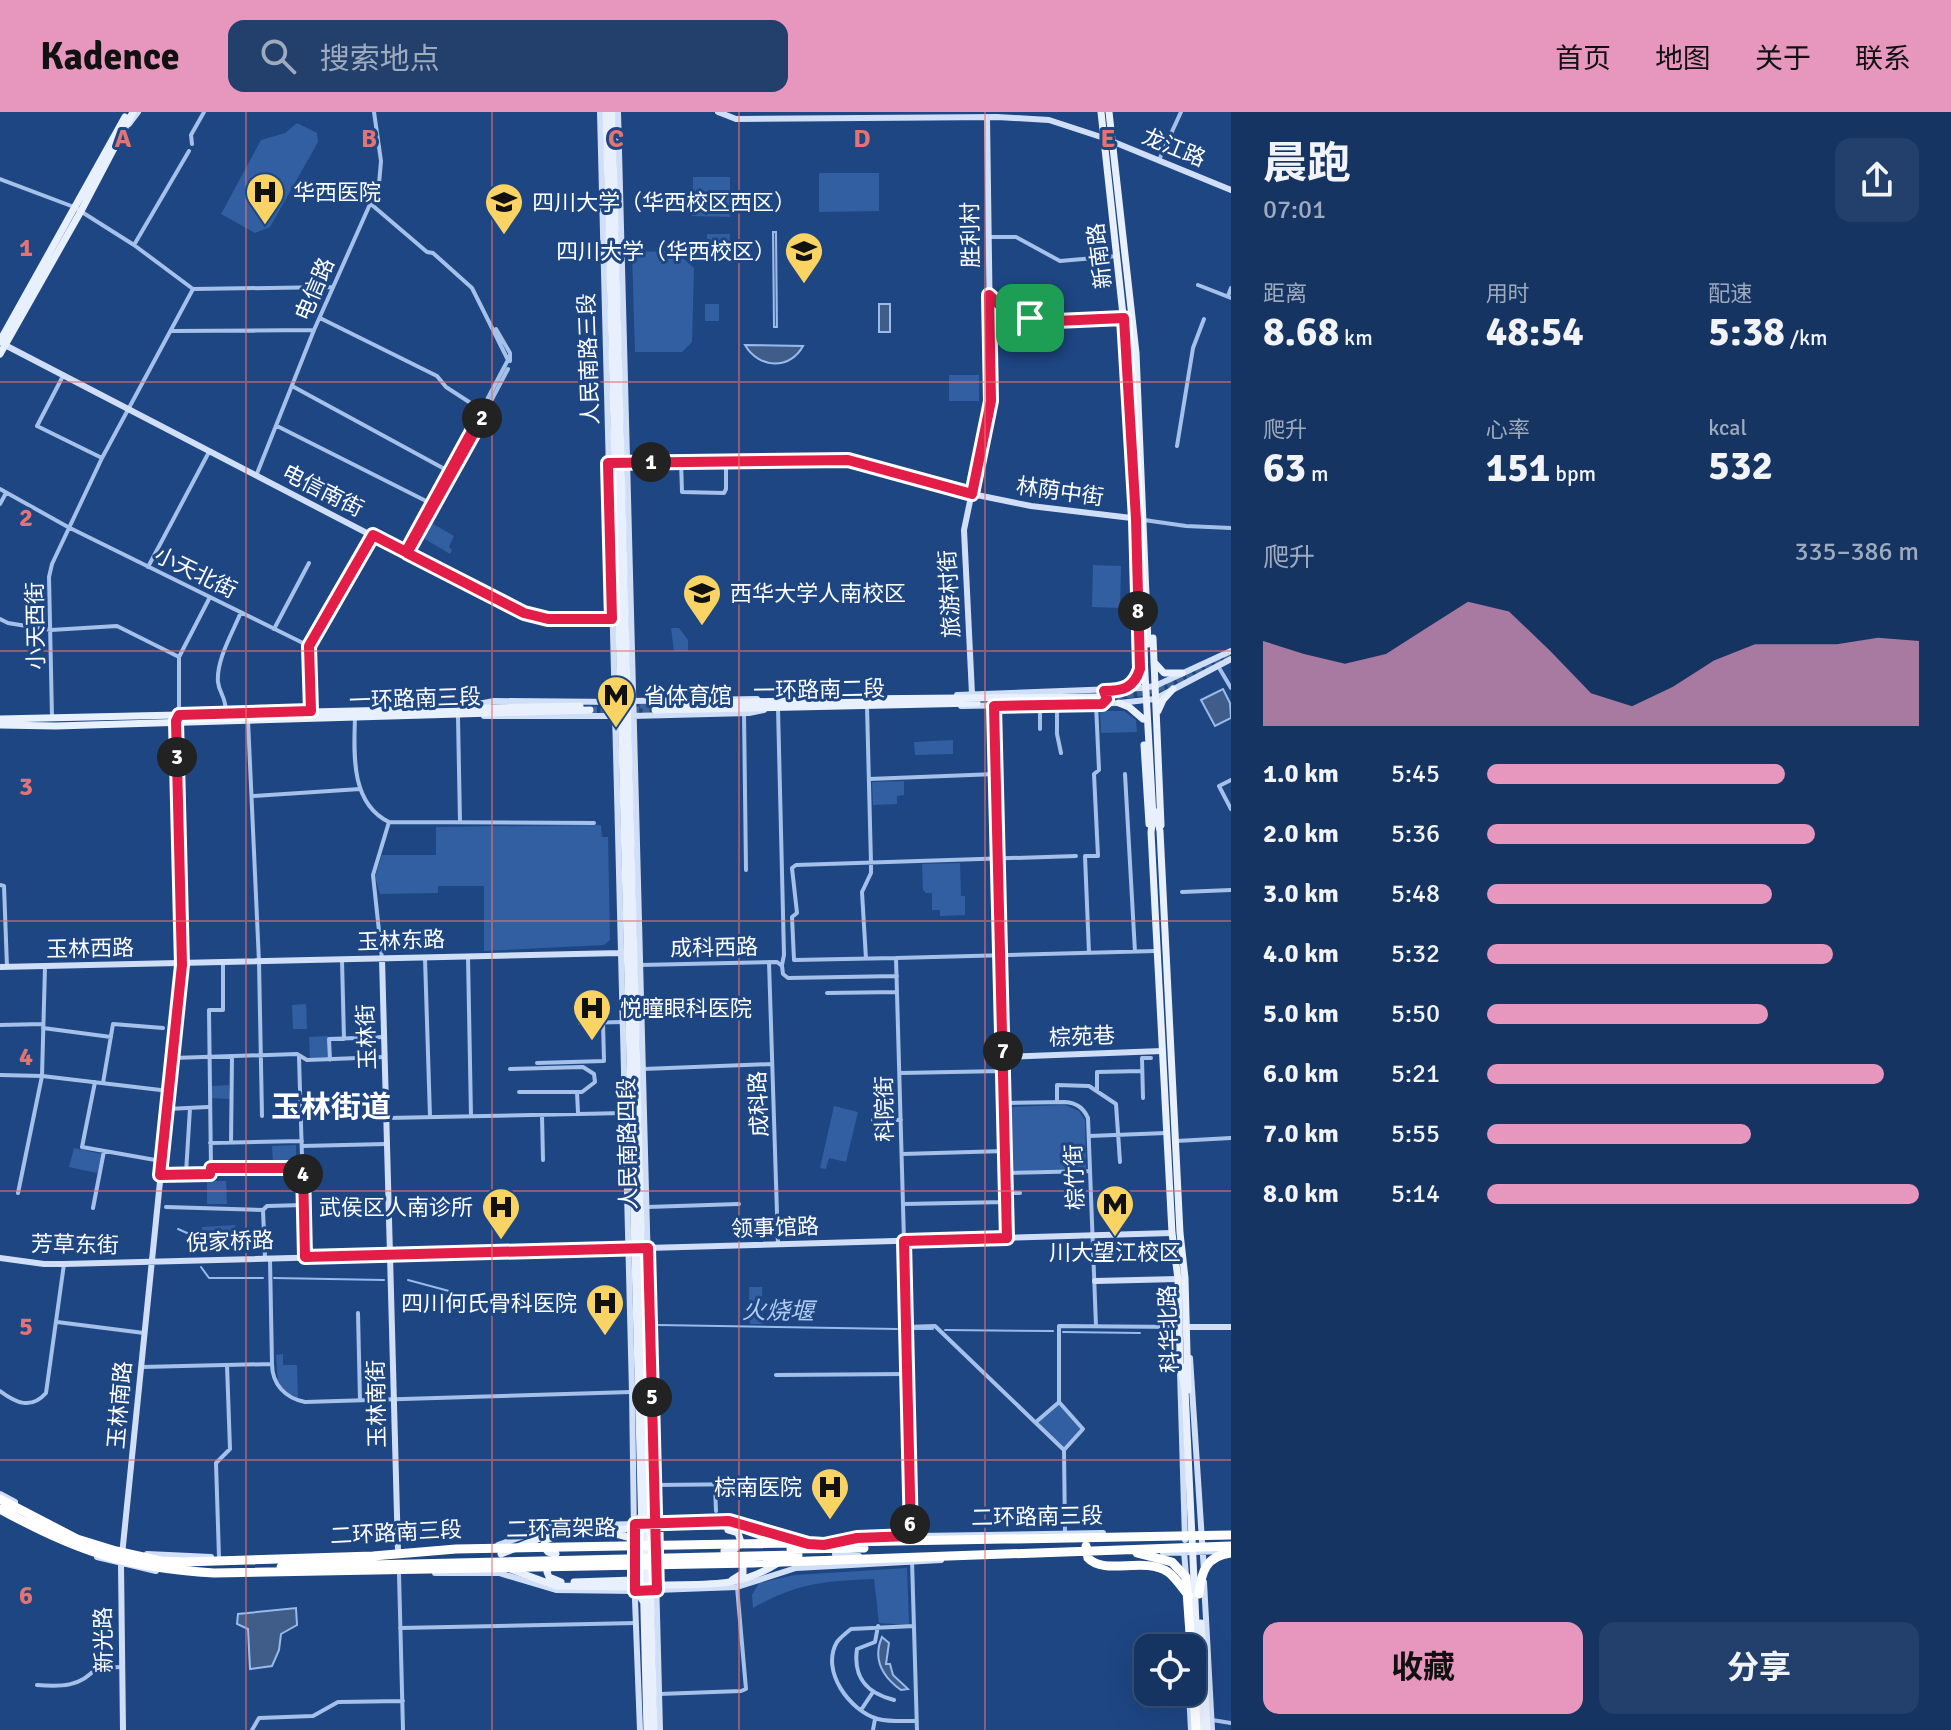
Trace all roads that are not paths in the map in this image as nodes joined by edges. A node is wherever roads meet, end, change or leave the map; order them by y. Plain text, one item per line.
1 (131, 112) edge
2 (204, 112) edge
3 (374, 112) edge
4 (600, 112) edge
5 (609, 112) edge
6 (618, 112) edge
7 (718, 112) edge
8 (1053, 112) edge
9 (1101, 112) edge
10 (1109, 112) edge
11 (1181, 112) edge
12 (998, 115) edge
13 (816, 116) edge
14 (924, 116) edge
15 (987, 118) junction
16 (1049, 120) junction
17 (1104, 138) junction
18 (1112, 142) junction
19 (192, 144) dead end
20 (189, 151) dead end
21 (1159, 160) junction
22 (0, 179) edge
23 (1231, 190) edge
24 (372, 205) junction
25 (78, 209) junction
26 (988, 237) junction
27 (134, 245) junction
28 (1117, 256) junction
29 (1198, 285) dead end
30 (333, 287) junction
31 (1231, 288) edge
32 (193, 289) junction
33 (989, 295) junction
34 (1230, 297) edge
35 (320, 318) junction
36 (1124, 318) junction
37 (1204, 319) dead end
38 (314, 330) junction
39 (171, 331) junction
40 (2, 343) edge
41 (0, 354) edge
42 (63, 376) junction
43 (292, 386) junction
44 (129, 410) junction
45 (484, 412) junction
46 (277, 426) junction
47 (1177, 446) dead end
48 (209, 452) junction
49 (102, 458) junction
50 (681, 461) junction
51 (726, 461) junction
52 (618, 463) junction
53 (451, 472) junction
54 (256, 476) junction
55 (0, 489) edge
56 (6, 493) junction
57 (972, 494) junction
58 (0, 504) edge
59 (433, 504) junction
60 (1140, 519) junction
61 (68, 527) junction
62 (1231, 528) edge
63 (373, 535) junction
64 (1141, 551) junction
65 (406, 552) junction
66 (309, 563) dead end
67 (148, 567) junction
68 (210, 597) junction
69 (241, 612) junction
70 (0, 619) edge
71 (612, 619) junction
72 (274, 629) junction
73 (51, 630) junction
74 (1145, 635) joint
75 (1153, 645) junction
76 (309, 646) junction
77 (1140, 646) junction
78 (1231, 651) edge
79 (179, 657) junction
80 (1231, 659) edge
81 (1154, 661) junction
82 (1218, 666) junction
83 (1140, 669) junction
84 (1182, 673) junction
85 (614, 685) junction
86 (1155, 686) junction
87 (1141, 688) junction
88 (1231, 688) edge
89 (1173, 689) junction
90 (633, 690) junction
91 (1104, 691) junction
92 (1120, 691) junction
93 (972, 694) junction
94 (1155, 699) junction
95 (1142, 700) junction
96 (599, 701) junction
97 (624, 701) junction
98 (643, 701) junction
99 (935, 701) junction
100 (1097, 701) junction
101 (1119, 703) junction
102 (774, 706) junction
103 (867, 706) junction
104 (994, 706) junction
105 (1040, 706) junction
106 (1054, 707) junction
107 (654, 709) junction
108 (591, 710) junction
109 (311, 711) junction
110 (459, 713) junction
111 (744, 713) junction
112 (1156, 714) junction
113 (229, 715) junction
114 (625, 716) junction
115 (52, 717) junction
116 (355, 717) junction
117 (1143, 717) junction
118 (178, 718) junction
119 (0, 719) edge
120 (248, 720) junction
121 (0, 725) edge
122 (1040, 729) dead end
123 (634, 730) junction
124 (615, 735) junction
125 (1151, 749) junction
126 (1061, 753) dead end
127 (996, 774) junction
128 (1125, 774) dead end
129 (869, 779) junction
130 (1231, 780) edge
131 (360, 789) junction
132 (253, 796) junction
133 (1231, 809) edge
134 (389, 822) junction
135 (460, 822) junction
136 (594, 823) dead end
137 (1160, 831) junction
138 (1151, 832) junction
139 (1076, 856) dead end
140 (998, 859) junction
141 (871, 863) junction
142 (746, 870) dead end
143 (0, 885) edge
144 (1231, 890) edge
145 (1182, 892) dead end
146 (1157, 951) junction
147 (1135, 952) junction
148 (621, 953) junction
149 (1089, 953) junction
150 (1001, 955) junction
151 (468, 956) junction
152 (425, 958) junction
153 (896, 958) junction
154 (382, 959) junction
155 (866, 959) junction
156 (342, 960) junction
157 (259, 962) junction
158 (769, 962) junction
159 (223, 963) junction
160 (182, 965) junction
161 (640, 965) junction
162 (782, 966) junction
163 (4, 967) edge
164 (45, 967) junction
165 (897, 976) junction
166 (897, 992) junction
167 (827, 993) dead end
168 (603, 1022) junction
169 (623, 1022) junction
170 (580, 1023) dead end
171 (0, 1025) edge
172 (43, 1026) junction
173 (163, 1028) dead end
174 (111, 1037) junction
175 (384, 1037) junction
176 (344, 1039) junction
177 (1162, 1051) junction
178 (261, 1055) junction
179 (232, 1056) junction
180 (208, 1057) junction
181 (299, 1057) junction
182 (384, 1057) junction
183 (1003, 1057) junction
184 (172, 1058) junction
185 (1151, 1058) dead end
186 (330, 1060) junction
187 (537, 1063) dead end
188 (772, 1064) junction
189 (510, 1069) dead end
190 (643, 1069) junction
191 (1003, 1071) junction
192 (1142, 1071) junction
193 (900, 1073) junction
194 (0, 1075) edge
195 (42, 1076) junction
196 (95, 1082) junction
197 (103, 1083) junction
198 (169, 1091) junction
199 (1097, 1091) junction
200 (519, 1092) dead end
201 (577, 1092) junction
202 (1143, 1098) dead end
203 (1057, 1102) junction
204 (1004, 1103) junction
205 (209, 1107) junction
206 (190, 1108) junction
207 (167, 1109) junction
208 (625, 1113) junction
209 (578, 1114) junction
210 (542, 1115) junction
211 (262, 1116) dead end
212 (471, 1116) junction
213 (430, 1117) junction
214 (386, 1118) junction
215 (873, 1120) dead end
216 (901, 1120) junction
217 (1167, 1133) junction
218 (1118, 1134) junction
219 (1089, 1136) junction
220 (1231, 1138) edge
221 (1176, 1141) junction
222 (210, 1143) junction
223 (231, 1143) junction
224 (302, 1144) junction
225 (386, 1144) junction
226 (104, 1151) junction
227 (1005, 1151) junction
228 (902, 1154) junction
229 (543, 1160) dead end
230 (161, 1161) junction
231 (1120, 1162) dead end
232 (211, 1168) junction
233 (303, 1168) junction
234 (1090, 1171) junction
235 (1006, 1173) junction
236 (186, 1174) junction
237 (160, 1175) junction
238 (18, 1193) dead end
239 (1006, 1193) junction
240 (1020, 1193) dead end
241 (1006, 1202) junction
242 (739, 1204) dead end
243 (903, 1204) junction
244 (304, 1205) junction
245 (166, 1207) dead end
246 (647, 1207) junction
247 (93, 1208) dead end
248 (263, 1210) junction
249 (1172, 1233) junction
250 (1093, 1236) junction
251 (1007, 1238) junction
252 (904, 1241) junction
253 (778, 1245) junction
254 (638, 1248) junction
255 (390, 1255) junction
256 (305, 1257) junction
257 (0, 1258) edge
258 (268, 1258) junction
259 (150, 1262) junction
260 (64, 1264) junction
261 (1178, 1279) junction
262 (1095, 1281) junction
263 (358, 1313) dead end
264 (57, 1322) junction
265 (1096, 1326) junction
266 (906, 1327) junction
267 (1183, 1327) junction
268 (1231, 1327) edge
269 (144, 1333) junction
270 (1188, 1342) junction
271 (1180, 1363) junction
272 (272, 1364) junction
273 (227, 1365) junction
274 (141, 1367) junction
275 (907, 1374) junction
276 (776, 1375) dead end
277 (0, 1391) edge
278 (632, 1392) junction
279 (394, 1399) junction
280 (360, 1400) junction
281 (1059, 1402) junction
282 (1036, 1422) junction
283 (1188, 1426) junction
284 (1064, 1450) junction
285 (715, 1484) junction
286 (755, 1484) dead end
287 (654, 1485) junction
288 (0, 1496) edge
289 (0, 1510) edge
290 (716, 1511) dead end
291 (645, 1514) junction
292 (635, 1524) junction
293 (655, 1524) junction
294 (1065, 1533) junction
295 (1186, 1533) junction
296 (1199, 1533) junction
297 (1231, 1533) edge
298 (911, 1536) junction
299 (1104, 1538) junction
300 (438, 1548) junction
301 (646, 1548) junction
302 (829, 1549) junction
303 (122, 1550) junction
304 (1099, 1550) junction
305 (1122, 1550) junction
306 (1231, 1550) edge
307 (860, 1551) junction
308 (1203, 1551) junction
309 (398, 1552) junction
310 (790, 1552) junction
311 (727, 1553) junction
312 (1184, 1553) junction
313 (150, 1554) junction
314 (454, 1554) junction
315 (501, 1554) junction
316 (912, 1554) junction
317 (987, 1555) junction
318 (219, 1557) junction
319 (558, 1557) junction
320 (478, 1559) junction
321 (867, 1564) junction
322 (911, 1564) junction
323 (126, 1566) junction
324 (181, 1566) junction
325 (442, 1566) junction
326 (646, 1567) junction
327 (314, 1569) junction
328 (340, 1574) junction
329 (399, 1574) junction
330 (422, 1574) junction
331 (517, 1574) junction
332 (737, 1583) junction
333 (561, 1585) junction
334 (657, 1590) junction
335 (635, 1591) junction
336 (1194, 1595) junction
337 (647, 1606) junction
338 (636, 1623) junction
339 (878, 1626) junction
340 (914, 1626) junction
341 (400, 1628) junction
342 (1188, 1634) edge
343 (1190, 1634) edge
344 (1197, 1634) edge
345 (1199, 1634) edge
346 (649, 1661) junction
347 (122, 1667) junction
348 (37, 1685) dead end
349 (873, 1692) junction
350 (659, 1694) junction
351 (894, 1700) dead end
352 (403, 1701) junction
353 (1193, 1706) edge
354 (1195, 1706) edge
355 (1202, 1706) edge
356 (861, 1710) junction
357 (875, 1719) junction
358 (1212, 1720) junction
359 (917, 1721) junction
360 (1231, 1723) edge
361 (123, 1730) edge
362 (252, 1730) edge
363 (403, 1730) edge
364 (640, 1730) edge
365 (647, 1730) edge
366 (657, 1730) edge
367 (873, 1730) edge
368 (917, 1730) edge
369 (1201, 1730) edge

1 - 25 main road
2 - 19 street
3 - 24 street, 电信路
4 - 52 street, 人民南路三段
5 - 52 main road, 人民南路三段
6 - 52 street, 人民南路三段
7 - 13 street, 龙江路
8 - 16 street
9 - 17 main road, 新南路
10 - 18 main road, 新南路
11 - 21 street
12 - 15 street, 龙江路
12 - 16 street, 龙江路
13 - 14 street, 龙江路
14 - 15 street, 龙江路
15 - 26 street, 胜利村
16 - 17 street, 龙江路
17 - 18 street, 龙江路
17 - 28 main road, 新南路
18 - 21 street, 龙江路
18 - 60 main road, 新南路
20 - 27 street
21 - 23 street, 龙江路
22 - 25 street
24 - 30 street, 电信路
24 - 45 street
25 - 27 street
25 - 40 main road
26 - 28 street
26 - 33 street, 胜利村
27 - 32 street
28 - 36 main road, 新南路
29 - 34 street
30 - 32 street
30 - 35 street, 电信路
31 - 34 street
32 - 39 street, 小天西街
33 - 36 street
33 - 57 street, 胜利村
35 - 38 street, 电信路
35 - 45 street
36 - 60 main road, 新南路
37 - 47 street
38 - 39 street
38 - 43 street, 电信路
39 - 44 street, 小天西街
40 - 41 main road
40 - 42 street, 电信南街
42 - 44 street, 电信南街
42 - 49 street
43 - 46 street, 电信路
43 - 53 street
44 - 48 street, 电信南街
44 - 49 street, 小天西街
45 - 53 street
46 - 54 street, 电信路
46 - 59 street
48 - 54 street, 电信南街
48 - 67 street
49 - 61 street, 小天西街
50 - 51 street, 林荫中街
50 - 51 street
50 - 52 street, 林荫中街
51 - 57 street, 林荫中街
52 - 71 street, 人民南路三段
52 - 90 street, 人民南路三段
52 - 97 main road, 人民南路三段
53 - 59 street
54 - 63 street, 电信南街
55 - 56 street, 小天北街
56 - 58 street
56 - 61 street, 小天北街
57 - 60 street, 林荫中街
57 - 93 street, 旅游村街
59 - 65 street
60 - 62 street
60 - 64 main road, 新南路
61 - 67 street, 小天北街
61 - 73 street, 小天西街
63 - 65 street
63 - 76 street, 电信南街
64 - 74 main road, 新南路
64 - 75 main road, 科华北路
64 - 77 main road, 科华北路
65 - 71 street
66 - 72 street
67 - 68 street, 小天北街
68 - 69 street, 小天北街
68 - 79 street
69 - 72 street, 小天北街
69 - 113 street
70 - 73 street
71 - 85 street, 人民南路三段
72 - 76 street, 小天北街
73 - 79 street
73 - 115 street, 小天西街
74 - 125 main road, 科华北路
75 - 77 main road
75 - 81 main road, 科华北路
76 - 109 street
77 - 83 main road, 科华北路
78 - 84 street
79 - 118 street
80 - 82 street
81 - 84 main road
81 - 86 main road, 科华北路
82 - 88 street
82 - 89 street
83 - 87 main road, 科华北路
83 - 92 main road
84 - 86 street
85 - 96 street
85 - 97 street, 人民南路三段
86 - 87 street
86 - 94 main road, 科华北路
87 - 92 street
87 - 95 main road, 科华北路
89 - 94 street
89 - 112 main road
90 - 97 street, 人民南路三段
90 - 98 street
91 - 92 street
91 - 93 street
91 - 100 street
93 - 99 street
94 - 95 street
94 - 112 main road, 科华北路
95 - 101 street
95 - 117 main road, 科华北路
96 - 97 street
96 - 108 street
97 - 98 street
97 - 114 main road
98 - 107 street
99 - 100 main road
99 - 102 main road, 一环路南二段
99 - 103 main road, 一环路南二段
99 - 104 street
100 - 101 street
100 - 106 street
100 - 149 street
101 - 117 main road
102 - 103 main road, 一环路南二段
102 - 107 main road, 一环路南二段
102 - 111 street
102 - 162 street
103 - 129 street
104 - 105 street
104 - 127 street
105 - 106 street
105 - 122 street
106 - 126 street
107 - 111 street
107 - 114 street
107 - 123 street
108 - 110 main road, 一环路南三段
108 - 114 street
108 - 124 street
109 - 110 main road, 一环路南三段
109 - 113 main road, 一环路南三段
110 - 116 main road, 一环路南三段
110 - 135 street
111 - 142 street
112 - 117 main road
112 - 137 main road, 科华北路
113 - 118 main road, 一环路南三段
113 - 120 main road, 一环路南三段
114 - 123 street, 人民南路四段
114 - 124 street, 人民南路四段
114 - 254 main road, 人民南路四段
115 - 118 main road, 一环路南三段
115 - 119 main road, 一环路南三段
116 - 120 main road, 一环路南三段
116 - 131 street
117 - 138 main road, 科华北路
118 - 121 main road, 一环路南三段
118 - 160 street, 玉林南路
120 - 132 street
123 - 161 street, 人民南路四段
124 - 148 street, 人民南路四段
125 - 137 main road, 科华北路
125 - 138 main road, 科华北路
127 - 129 street
127 - 140 street
128 - 147 street
129 - 141 street
130 - 133 street
131 - 132 street
131 - 134 street
132 - 157 street
134 - 135 street
134 - 154 street, 玉林街
135 - 136 street
137 - 221 main road, 科华北路
138 - 146 main road, 科华北路
139 - 140 street
140 - 141 street
140 - 150 street
141 - 155 street
141 - 155 street
143 - 163 street
144 - 145 street
146 - 147 street
146 - 177 main road, 科华北路
147 - 149 street
148 - 151 street, 玉林东路
148 - 169 street, 人民南路四段
149 - 150 street
150 - 153 street
150 - 183 street
151 - 152 street, 玉林东路
151 - 212 street
152 - 154 street, 玉林东路
152 - 213 street
153 - 155 street
153 - 165 street
154 - 156 street, 玉林东路
154 - 175 street, 玉林街
156 - 157 street, 玉林东路
156 - 176 street
157 - 159 street, 玉林东路
157 - 178 street
158 - 161 street, 成科西路
158 - 162 street, 成科西路
158 - 188 street, 成科路
159 - 160 street, 玉林东路
159 - 180 street
160 - 164 street, 玉林西路
160 - 184 street, 玉林南路
161 - 190 street, 人民南路四段
162 - 165 street, 成科西路
163 - 164 street, 玉林西路
164 - 172 street
165 - 166 street, 科院街
166 - 167 street
166 - 193 street, 科院街
168 - 169 street
168 - 170 street
168 - 187 street
169 - 208 street, 人民南路四段
171 - 172 street
172 - 174 street
172 - 195 street
173 - 174 street
174 - 197 street
175 - 176 street
175 - 182 street, 玉林街
176 - 186 street
177 - 183 street, 棕苑巷
177 - 217 main road, 科华北路
178 - 179 street
178 - 181 street
178 - 211 street
179 - 180 street
179 - 223 street
180 - 184 street
180 - 205 street
181 - 186 street
181 - 224 street
182 - 186 street
182 - 214 street, 玉林街
183 - 191 street
184 - 198 street, 玉林南路
185 - 192 street
188 - 190 street
188 - 253 street, 成科路
189 - 201 street
190 - 246 street, 人民南路四段
191 - 193 street
191 - 204 street
192 - 199 street
192 - 202 street
193 - 216 street, 科院街
194 - 195 street
195 - 196 street
195 - 238 street
196 - 197 street
196 - 226 street
197 - 198 street
198 - 207 street, 玉林南路
199 - 203 street
199 - 218 street
200 - 201 street
201 - 209 street
203 - 204 street
203 - 219 street, 棕竹街
204 - 227 street
205 - 206 street
205 - 222 street
206 - 207 street
206 - 236 street
207 - 230 street, 玉林南路
208 - 209 street
208 - 254 street, 人民南路四段
209 - 210 street
210 - 212 street
210 - 229 street
212 - 213 street
213 - 214 street
214 - 225 street, 玉林街
215 - 216 street
216 - 228 street, 科院街
217 - 218 street
217 - 249 main road, 科华北路
218 - 219 street
218 - 231 street
219 - 234 street, 棕竹街
220 - 221 street
221 - 267 main road, 科华北路
222 - 223 street
222 - 232 street
223 - 224 street
224 - 225 street
224 - 233 street
225 - 255 street, 玉林街
226 - 230 street
226 - 247 street
227 - 228 street
227 - 235 street
228 - 243 street, 科院街
230 - 237 street, 玉林南路
232 - 233 street
232 - 236 street
233 - 244 street
234 - 235 street
234 - 250 street, 棕竹街
235 - 239 street
236 - 237 street
237 - 259 street, 玉林南路
239 - 240 street
239 - 241 street
241 - 243 street
241 - 251 street
242 - 246 street
243 - 252 street, 科院街
244 - 248 street
244 - 256 street
245 - 248 street
246 - 254 street, 人民南路四段
248 - 258 street
249 - 250 street, 领事馆路
249 - 261 main road, 科华北路
250 - 251 street, 领事馆路
250 - 262 street, 棕竹街
251 - 252 street, 领事馆路
252 - 253 street, 领事馆路
252 - 266 street
253 - 254 street, 领事馆路
254 - 255 street, 倪家桥路
254 - 278 street, 人民南路四段
254 - 287 street, 人民南路四段
254 - 291 main road, 人民南路四段
255 - 256 street, 倪家桥路
255 - 279 street, 玉林南街
256 - 258 street, 倪家桥路
257 - 260 street, 芳草东街
258 - 259 street, 倪家桥路
258 - 272 street
259 - 260 street, 芳草东街
259 - 269 street, 玉林南路
260 - 264 street
261 - 262 street
261 - 267 main road, 科华北路
262 - 265 street, 棕竹街
263 - 280 street
264 - 269 street
264 - 277 street
265 - 267 street
265 - 281 street
266 - 275 street
266 - 282 street
267 - 268 street
267 - 270 main road, 科华北路
267 - 271 main road, 科华北路
269 - 274 street, 玉林南路
270 - 283 main road, 科华北路
270 - 296 street
271 - 283 main road, 科华北路
271 - 295 street
272 - 273 street
272 - 280 street
273 - 274 street
273 - 318 street
274 - 303 street, 玉林南路
275 - 276 street
275 - 298 street
278 - 279 street
278 - 292 street, 人民南路四段
279 - 280 street
279 - 309 street, 玉林南街
281 - 282 street
281 - 284 street
282 - 284 street
283 - 336 main road, 科华北路
283 - 345 main road
284 - 294 street
285 - 286 street
285 - 287 street
285 - 290 street
287 - 293 street, 人民南路四段
288 - 303 street, 二环路南三段
288 - 324 highway, 二环高架路
289 - 323 street, 二环路南三段
289 - 324 highway, 二环高架路
291 - 301 main road, 人民南路四段
291 - 310 main road
291 - 315 main road
292 - 293 street, 二环路南三段
292 - 300 street, 二环路南三段
292 - 335 street, 人民南路四段
293 - 302 street, 二环路南三段
293 - 334 street, 人民南路四段
294 - 295 street, 二环路南三段
294 - 298 street, 二环路南三段
295 - 296 street, 二环路南三段
295 - 312 street
296 - 297 street, 二环路南三段
296 - 308 street
297 - 299 highway, 二环高架路
297 - 336 highway
298 - 302 street, 二环路南三段
298 - 302 street
299 - 307 highway
299 - 324 highway, 二环高架路
300 - 309 street, 二环路南三段
300 - 314 street
301 - 311 main road
301 - 319 main road
301 - 326 main road, 人民南路四段
302 - 307 highway
302 - 310 highway
302 - 316 street
302 - 321 street, 二环路南三段
303 - 313 street, 二环路南三段
303 - 323 street, 新光路
304 - 305 highway, 二环高架路
304 - 307 highway
304 - 324 highway, 二环高架路
305 - 306 highway, 二环高架路
305 - 336 highway
306 - 308 street, 二环路南三段
306 - 336 highway
308 - 312 street, 二环路南三段
308 - 358 street
309 - 318 street, 二环路南三段
310 - 311 highway
310 - 332 main road
311 - 319 highway
311 - 332 main road
312 - 317 street, 二环路南三段
312 - 342 street
313 - 314 highway
313 - 318 street, 二环路南三段
314 - 320 highway
315 - 319 highway
315 - 320 highway
316 - 317 street
316 - 322 street
317 - 322 street, 二环路南三段
319 - 320 highway
319 - 333 main road
320 - 324 highway
320 - 325 highway
320 - 331 main road
321 - 322 street, 二环路南三段
321 - 332 street, 二环路南三段
322 - 340 street
323 - 327 highway
323 - 328 street, 二环路南三段
323 - 347 street, 新光路
325 - 327 highway
325 - 330 street
326 - 332 main road
326 - 333 main road
326 - 337 main road, 人民南路四段
327 - 328 street
328 - 329 street, 二环路南三段
329 - 330 street, 二环路南三段
329 - 341 street
330 - 331 street, 二环路南三段
331 - 333 main road
331 - 335 street, 二环路南三段
332 - 334 street, 二环路南三段
332 - 337 main road
332 - 350 street
333 - 337 main road
334 - 335 street, 二环路南三段
334 - 350 street, 人民南路四段
335 - 338 street, 人民南路四段
336 - 343 highway
336 - 344 main road, 科华北路
337 - 346 main road, 人民南路四段
338 - 341 street
338 - 364 street, 人民南路四段
339 - 340 street
339 - 349 street
339 - 356 street
340 - 359 street
341 - 352 street
346 - 365 main road, 人民南路四段
346 - 366 main road, 人民南路四段
347 - 348 street
347 - 361 street, 新光路
349 - 351 street
349 - 356 street
350 - 366 street, 人民南路四段
352 - 362 street
352 - 363 street
353 - 369 street
354 - 369 highway
355 - 369 main road, 科华北路
356 - 357 street
357 - 359 street
357 - 367 street
358 - 360 street
358 - 369 street
359 - 368 street

